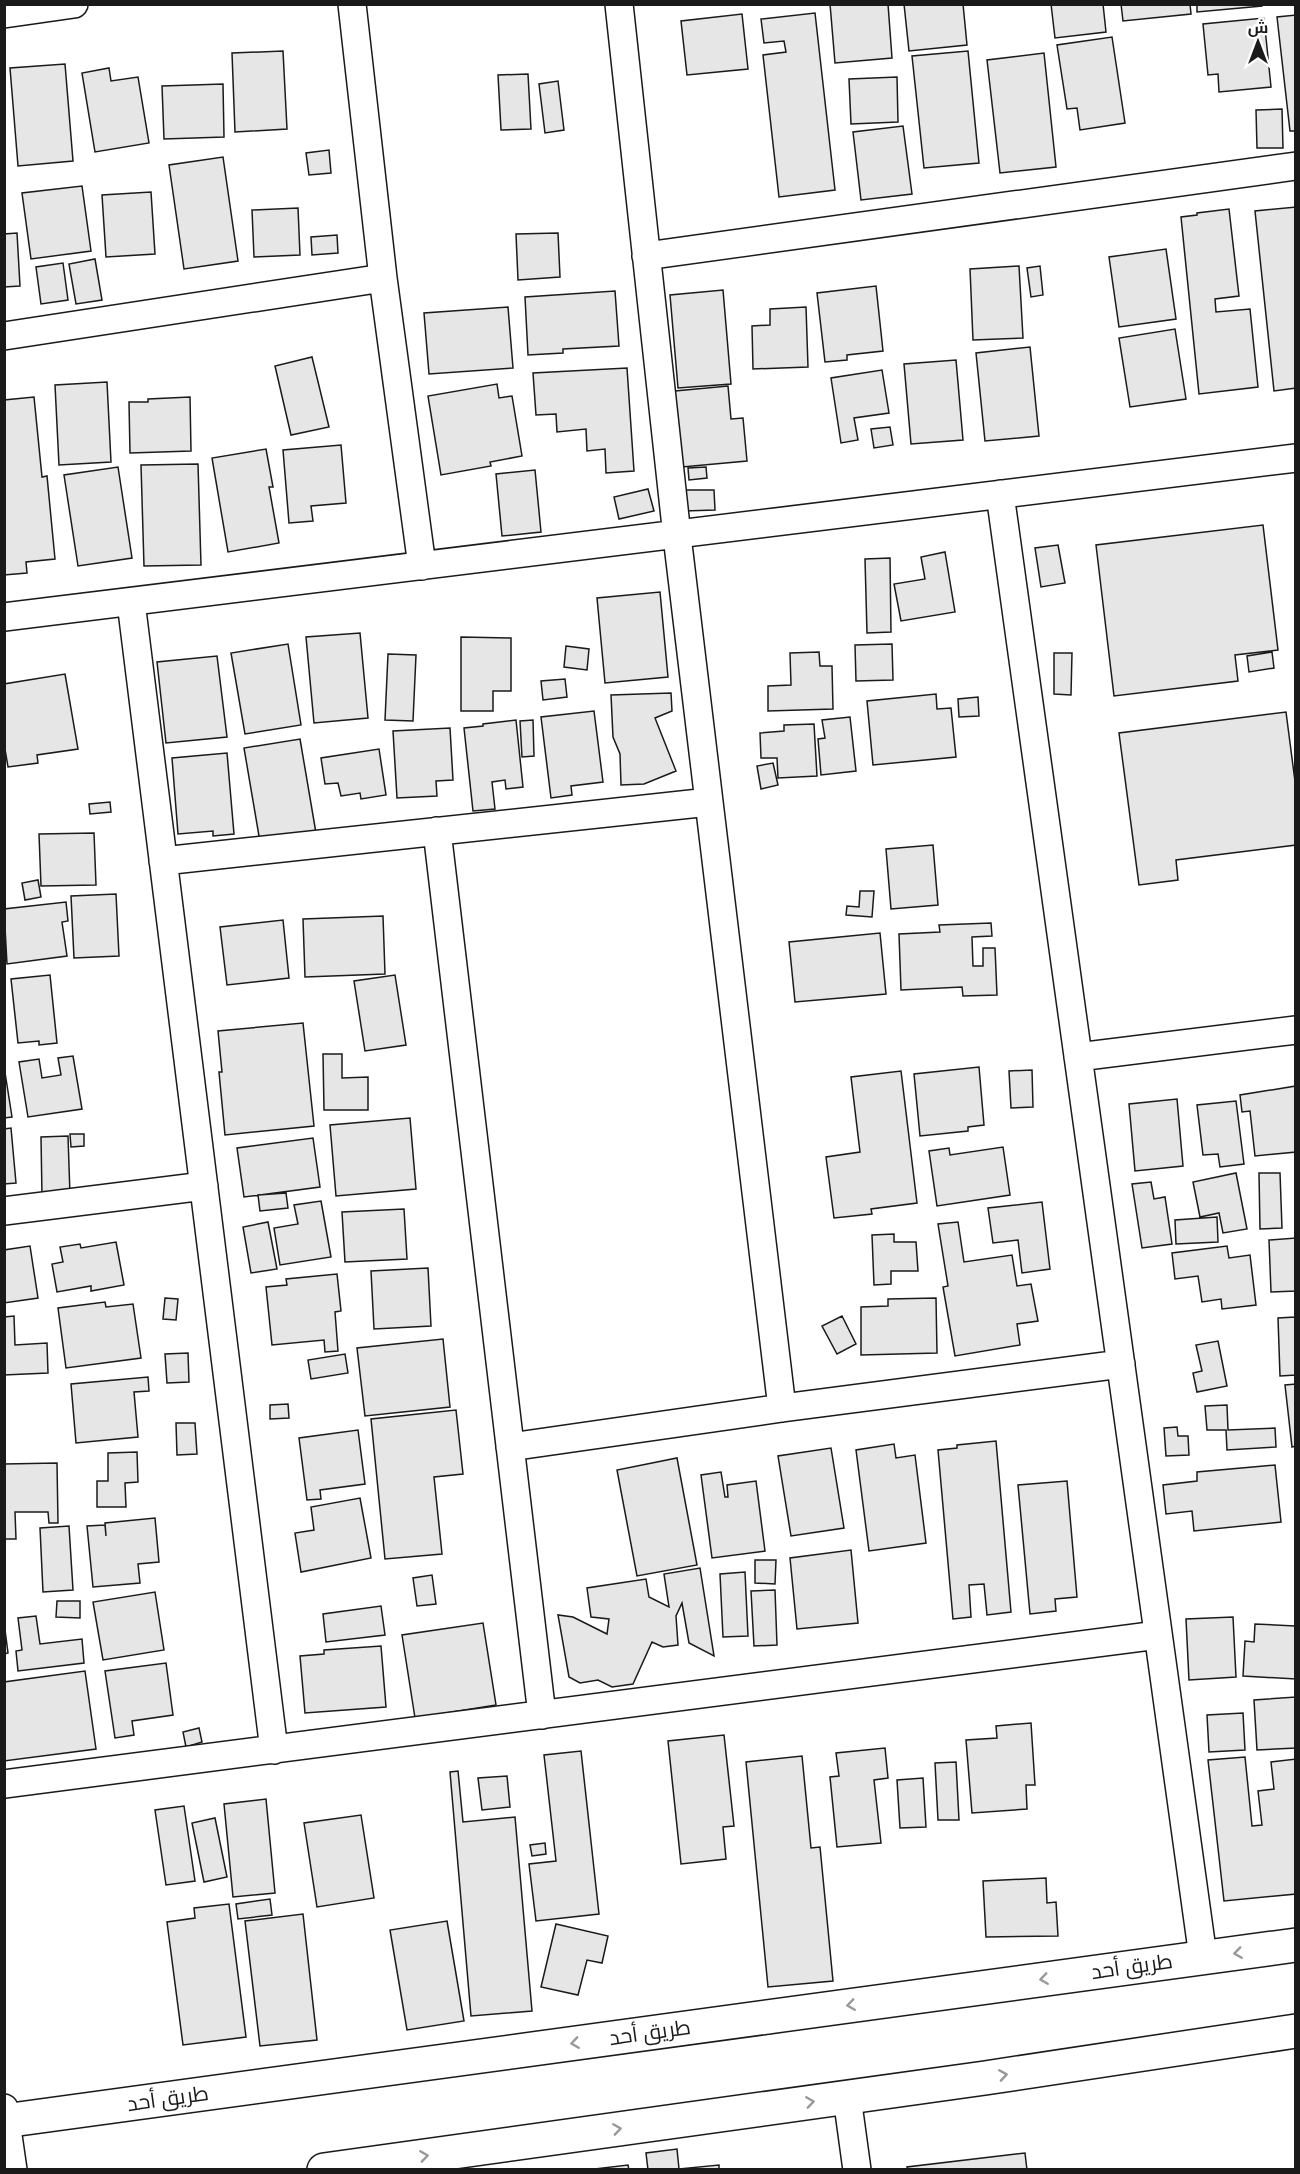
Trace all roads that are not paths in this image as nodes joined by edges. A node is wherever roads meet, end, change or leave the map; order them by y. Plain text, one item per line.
1 (74, 4) edge
2 (352, 4) edge
3 (619, 4) edge
4 (4, 14) edge
5 (1296, 166) edge
6 (646, 256) junction
7 (383, 278) junction
8 (4, 336) edge
9 (1296, 458) edge
10 (1000, 494) junction
11 (677, 536) junction
12 (422, 566) junction
13 (131, 602) junction
14 (4, 617) edge
15 (709, 802) junction
16 (438, 831) junction
17 (163, 861) junction
18 (1296, 1030) edge
19 (1078, 1057) junction
20 (204, 1186) junction
21 (4, 1212) edge
22 (1121, 1364) junction
23 (782, 1408) junction
24 (510, 1447) junction
25 (1158, 1635) junction
26 (542, 1715) junction
27 (274, 1750) junction
28 (4, 1784) edge
29 (1296, 1945) edge
30 (1203, 1957) junction
31 (1296, 2031) edge
32 (847, 2097) junction
33 (5, 2117) edge
34 (13, 2169) edge
35 (324, 2169) edge
36 (857, 2169) edge

1 - 4 street
2 - 7 street
3 - 6 street
5 - 6 street
6 - 11 street
7 - 8 street
7 - 12 street
9 - 10 street
10 - 11 street
10 - 19 street
11 - 12 street
11 - 15 street
12 - 13 street
13 - 14 street
13 - 17 street
15 - 16 street
15 - 23 street
16 - 17 street
16 - 24 street
17 - 20 street
18 - 19 street
19 - 22 street
20 - 21 street
20 - 27 street
22 - 23 street
22 - 25 street
23 - 24 street
24 - 26 street
25 - 26 street
25 - 30 street
26 - 27 street
27 - 28 street
29 -> 30 main road, طريق أحد
30 -> 33 main road, طريق أحد
32 -> 31 main road
35 -> 32 main road
32 - 36 street
33 - 34 street

